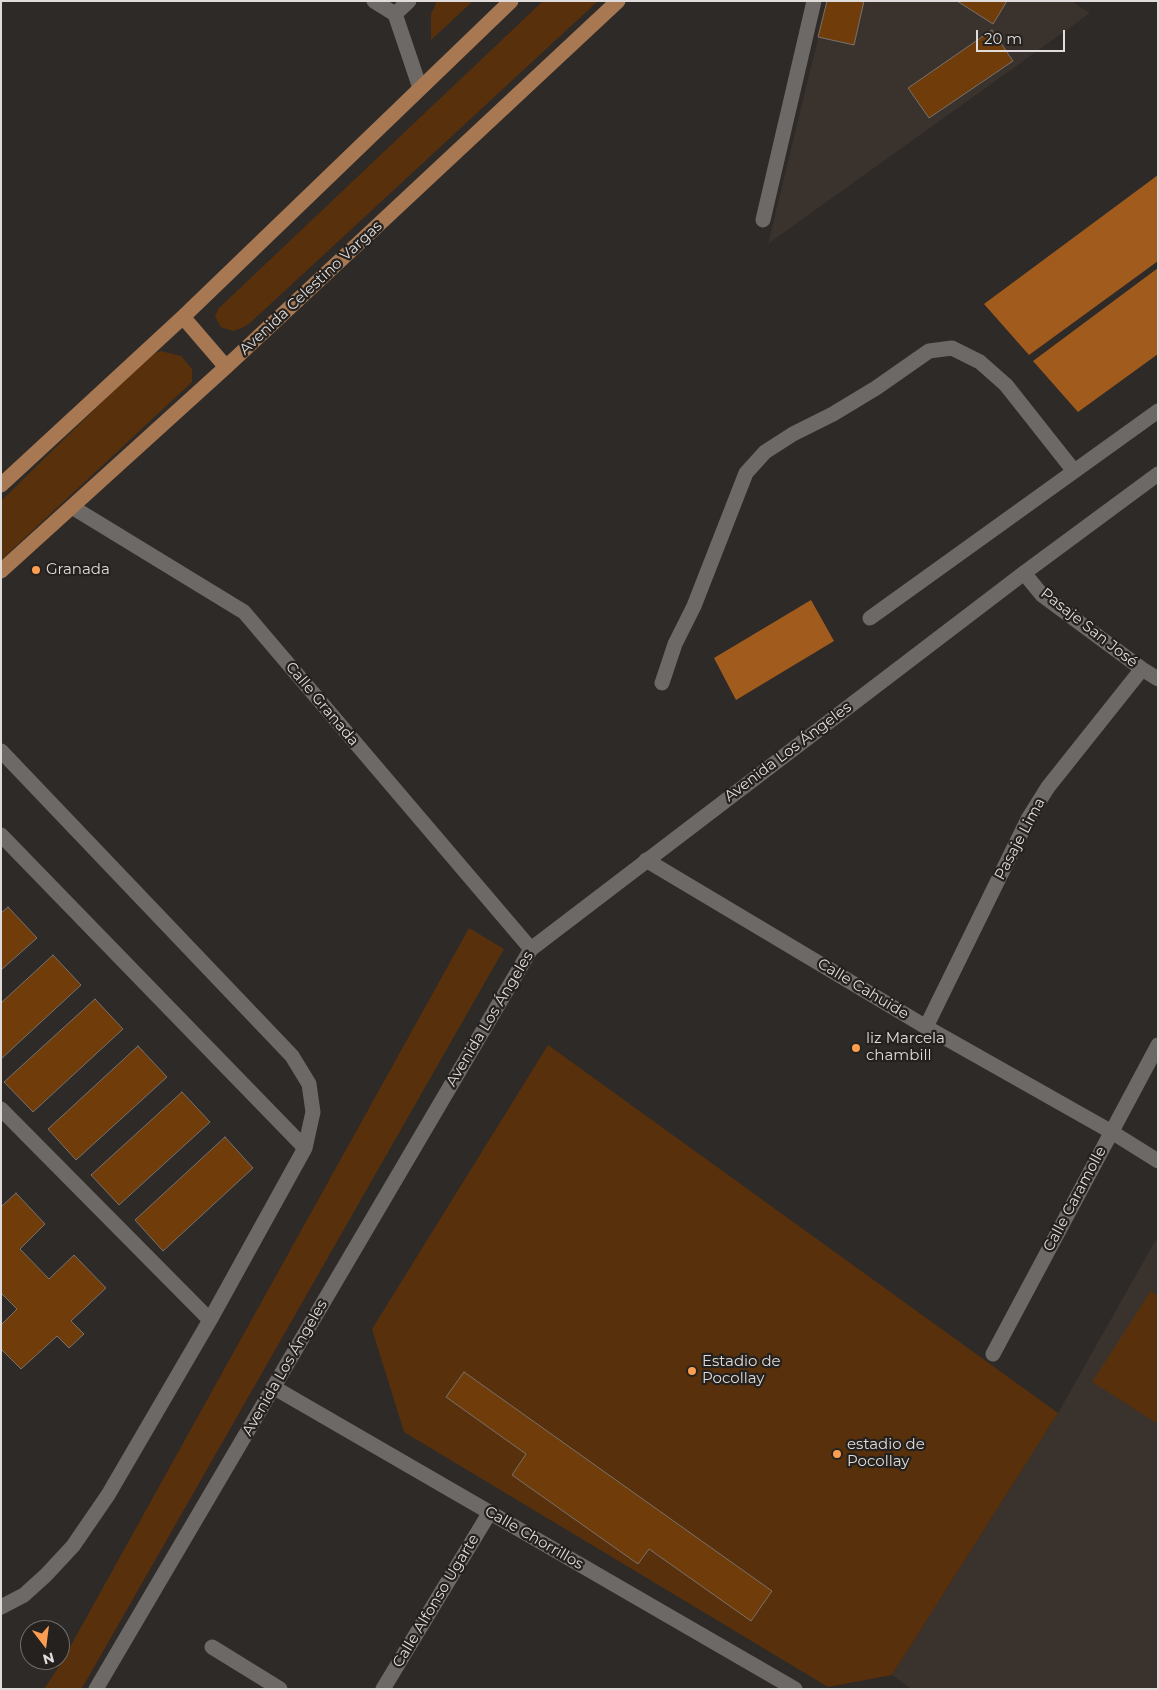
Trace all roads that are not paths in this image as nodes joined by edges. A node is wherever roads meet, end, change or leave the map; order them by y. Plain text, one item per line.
1 (374, 1) edge
2 (409, 1) edge
3 (511, 1) edge
4 (618, 1) edge
5 (814, 1) edge
6 (395, 14) junction
7 (420, 88) junction
8 (763, 220) dead end
9 (184, 317) junction
10 (226, 367) junction
11 (1158, 411) edge
12 (1074, 471) junction
13 (1158, 474) edge
14 (1, 485) edge
15 (72, 506) junction
16 (1, 571) edge
17 (1024, 573) junction
18 (870, 618) dead end
19 (1142, 669) junction
20 (1158, 679) edge
21 (662, 683) dead end
22 (1, 751) edge
23 (1, 835) edge
24 (646, 860) junction
25 (531, 949) junction
26 (926, 1027) junction
27 (1158, 1045) edge
28 (1, 1109) edge
29 (1110, 1131) junction
30 (305, 1148) junction
31 (1158, 1161) edge
32 (210, 1320) junction
33 (993, 1354) dead end
34 (273, 1387) junction
35 (490, 1512) junction
36 (1, 1607) edge
37 (212, 1647) dead end
38 (96, 1689) edge
39 (280, 1689) edge
40 (383, 1689) edge
41 (795, 1689) edge

1 - 6 street
2 - 6 street
3 - 7 main road
4 - 10 main road, Avenida Celestino Vargas
5 - 8 street
6 - 7 street
7 - 9 main road
9 - 10 main road
9 - 14 main road
10 - 15 main road, Avenida Celestino Vargas
11 - 12 street
12 - 18 street
12 - 21 street
13 - 17 street, Avenida Los Ángeles
15 - 16 main road, Avenida Celestino Vargas
15 - 25 street, Calle Granada
17 - 19 street, Pasaje San José
17 - 24 street, Avenida Los Ángeles
19 - 20 street, Pasaje San José
19 - 26 street, Pasaje Lima
22 - 30 street
23 - 30 street
24 - 25 street, Avenida Los Ángeles
24 - 26 street, Calle Cahuide
25 - 34 street, Avenida Los Ángeles
26 - 29 street, Calle Cahuide
27 - 29 street, Calle Caramolle
28 - 32 street
29 - 31 street, Calle Cahuide
29 - 33 street, Calle Caramolle
30 - 32 street
32 - 36 street
34 - 35 street, Calle Chorrillos
34 - 38 street, Avenida Los Ángeles
35 - 40 street, Calle Alfonso Ugarte
35 - 41 street, Calle Chorrillos
37 - 39 street

